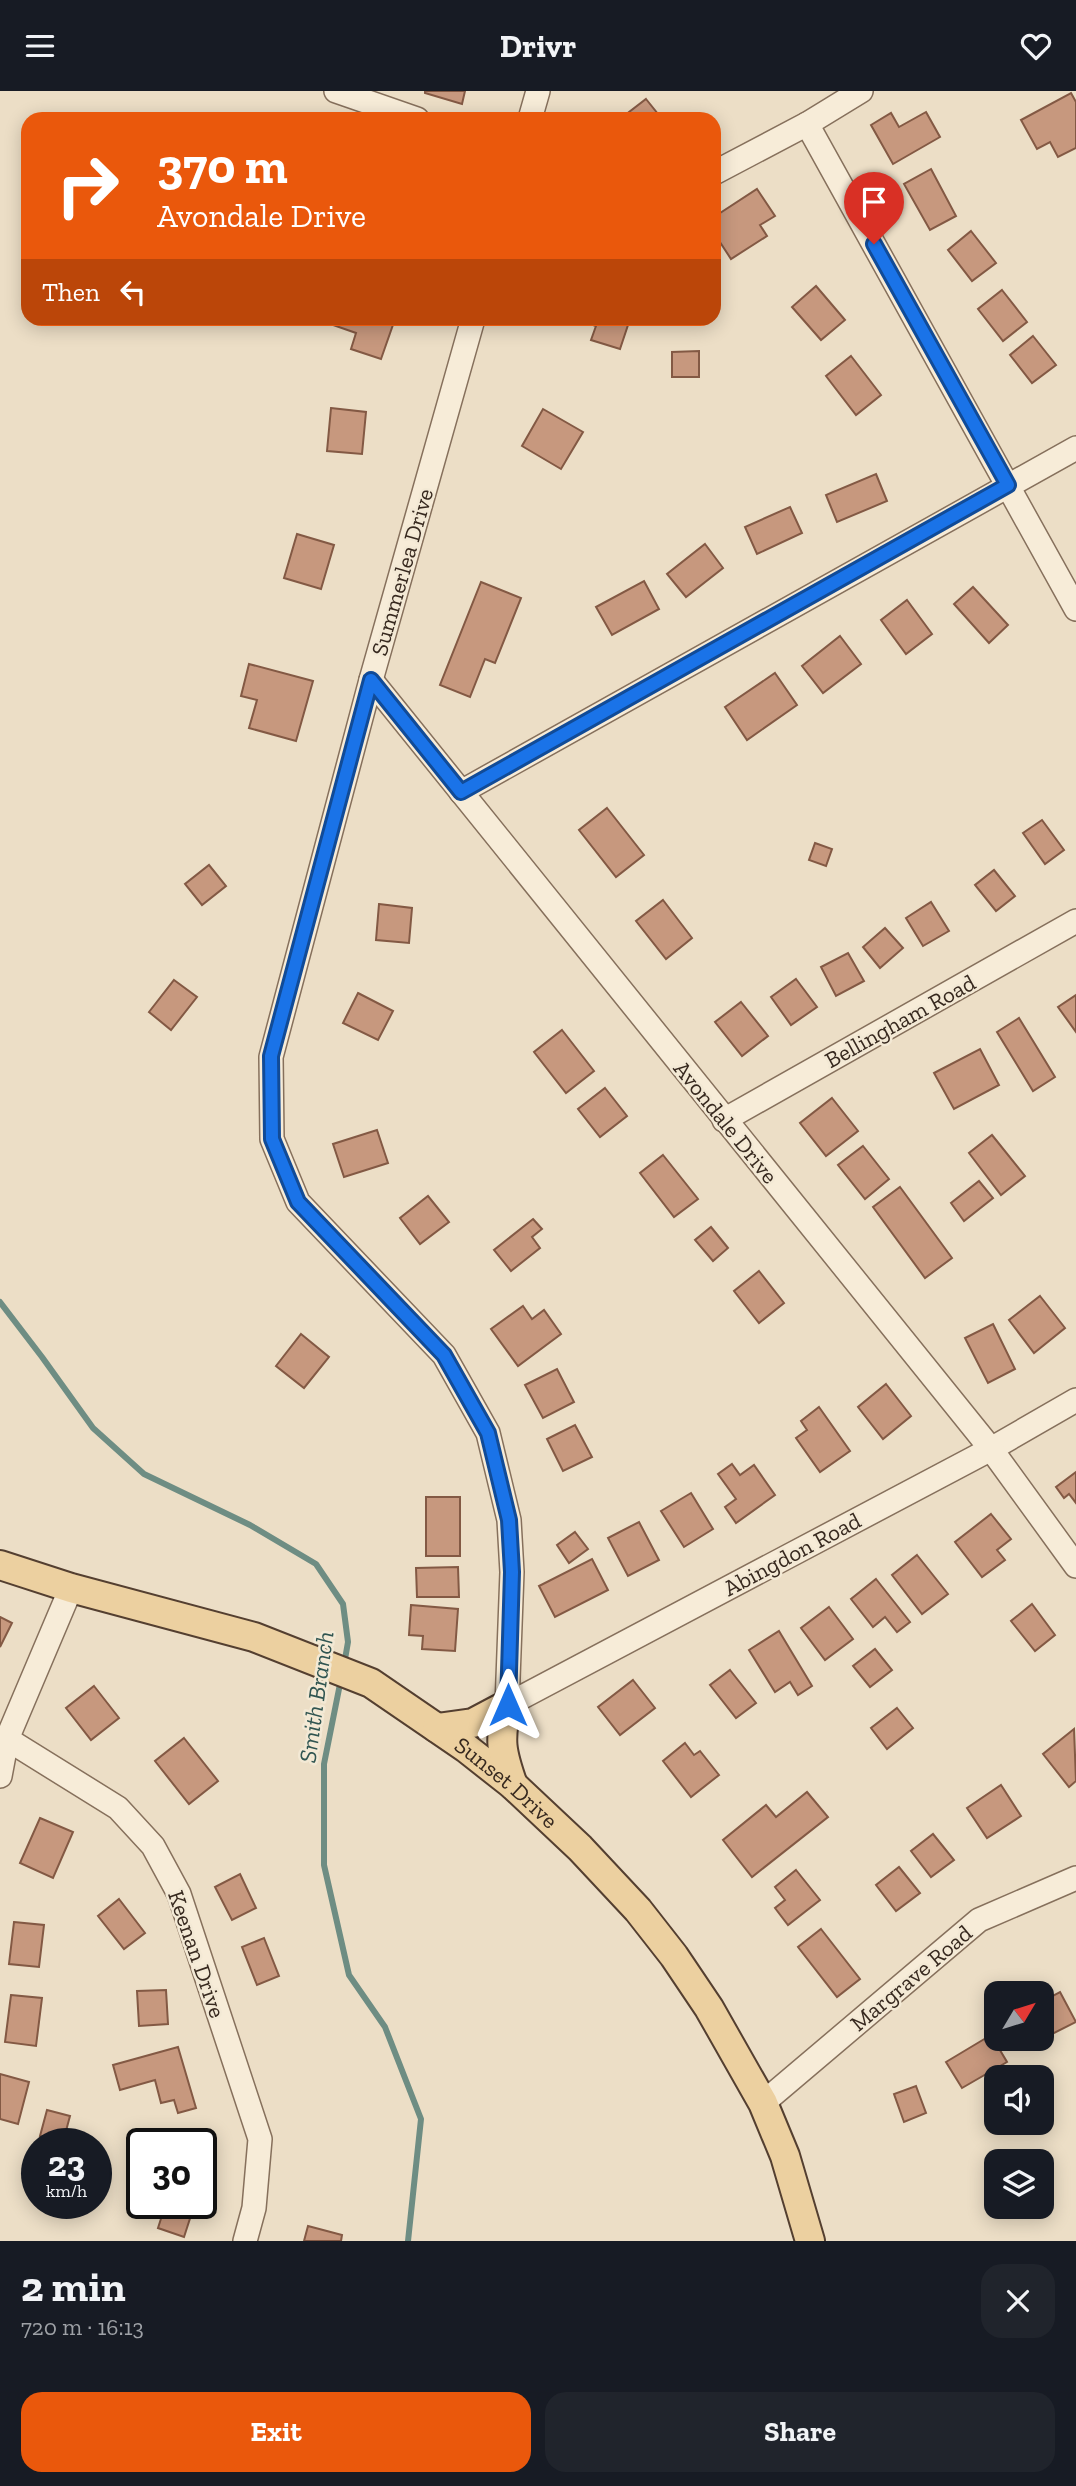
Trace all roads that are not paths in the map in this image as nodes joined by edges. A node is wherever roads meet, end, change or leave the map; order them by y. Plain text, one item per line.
1 (336, 91) edge
2 (538, 91) edge
3 (861, 91) edge
4 (397, 112) edge
5 (532, 112) edge
6 (807, 124) junction
7 (721, 169) edge
8 (471, 326) edge
9 (1076, 448) edge
10 (1008, 485) junction
11 (1076, 610) edge
12 (371, 680) junction
13 (461, 792) junction
14 (1076, 921) edge
15 (724, 1120) junction
16 (1076, 1400) edge
17 (991, 1449) junction
18 (0, 1565) edge
19 (1076, 1566) edge
20 (71, 1588) junction
21 (508, 1705) junction
22 (437, 1728) junction
23 (6, 1738) junction
24 (0, 1776) edge
25 (513, 1785) junction
26 (1076, 1878) edge
27 (763, 2103) junction
28 (245, 2241) edge
29 (810, 2241) edge

1 - 4 street
2 - 5 street
3 - 6 street
6 - 7 street
6 - 10 street
8 - 12 street, Summerlea Drive
9 - 10 street
10 - 11 street
10 - 13 street
12 - 13 street, Avondale Drive
12 - 21 street, Summerlea Drive
13 - 15 street, Avondale Drive
14 - 15 street, Bellingham Road
15 - 17 street, Avondale Drive
16 - 17 street, Abingdon Road
17 - 19 street, Avondale Drive
17 - 21 street, Abingdon Road
18 - 20 main road, Sunset Drive
20 - 22 main road, Sunset Drive
20 - 23 street
21 - 22 main road
21 - 25 main road
22 - 25 main road, Sunset Drive
23 - 24 street
23 - 28 street, Keenan Drive
25 - 27 main road, Sunset Drive
26 - 27 street, Margrave Road
27 - 29 main road, Sunset Drive

